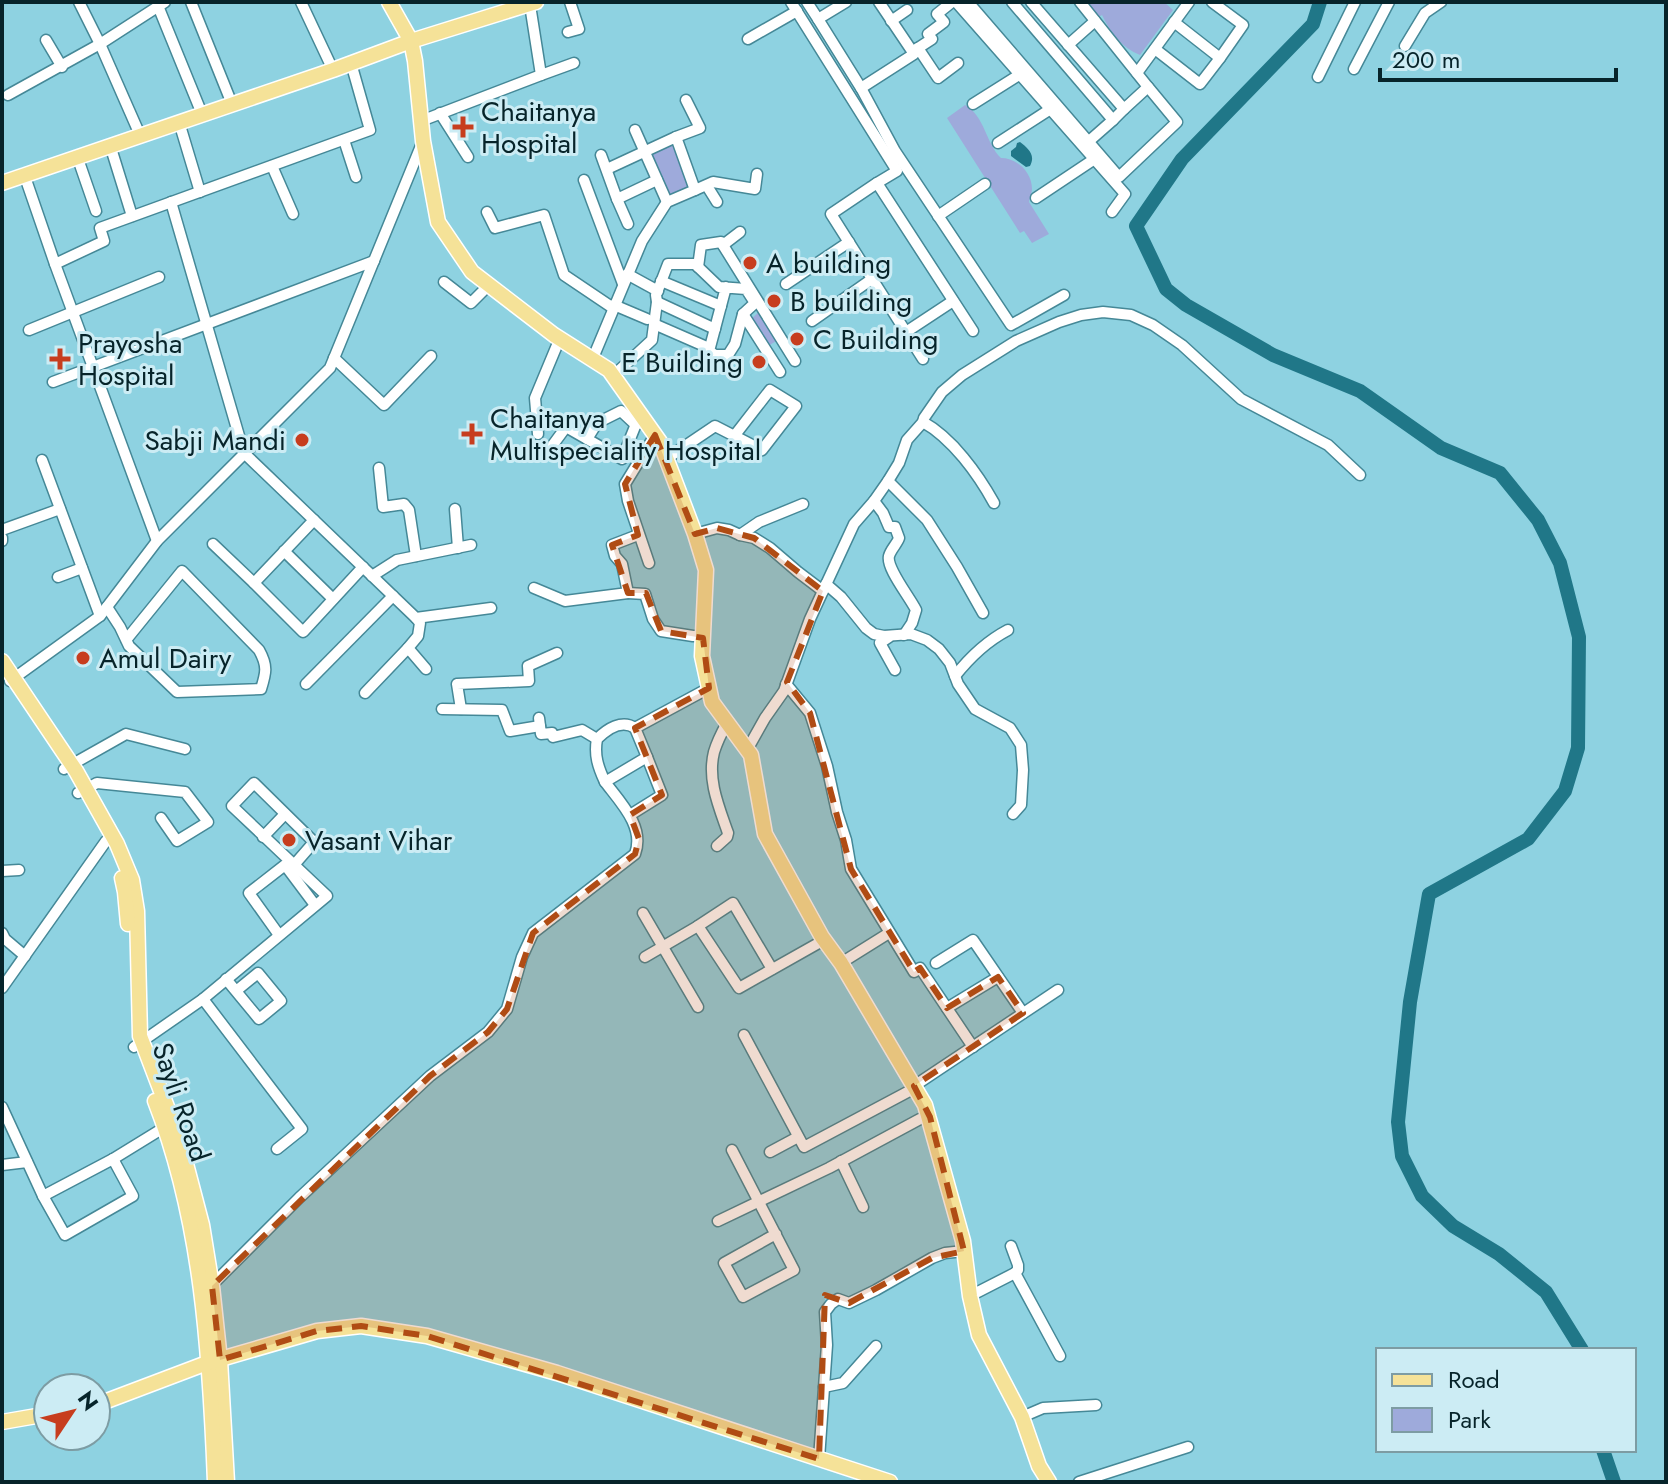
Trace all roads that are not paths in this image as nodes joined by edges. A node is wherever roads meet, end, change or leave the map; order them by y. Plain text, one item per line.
1 (79, 2) edge
2 (191, 2) edge
3 (301, 2) edge
4 (389, 2) edge
5 (404, 2) edge
6 (570, 2) edge
7 (807, 2) edge
8 (846, 2) edge
9 (879, 2) edge
10 (954, 2) edge
11 (968, 2) edge
12 (1012, 2) edge
13 (1031, 2) edge
14 (1080, 2) edge
15 (1189, 2) edge
16 (1212, 2) edge
17 (1355, 2) edge
18 (1389, 2) edge
19 (1441, 2) edge
20 (533, 3) edge
21 (162, 4) edge
22 (794, 7) edge
23 (907, 10) dead end
24 (397, 18) junction
25 (818, 19) junction
26 (891, 21) junction
27 (1095, 21) junction
28 (1174, 22) junction
29 (568, 32) dead end
30 (748, 39) dead end
31 (46, 40) dead end
32 (411, 41) junction
33 (100, 44) junction
34 (1068, 45) junction
35 (1405, 46) dead end
36 (1155, 49) junction
37 (915, 50) junction
38 (1220, 58) junction
39 (351, 63) junction
40 (574, 63) dead end
41 (958, 63) dead end
42 (62, 67) junction
43 (1354, 69) dead end
44 (333, 70) junction
45 (1137, 73) junction
46 (541, 75) junction
47 (1019, 75) junction
48 (1318, 77) dead end
49 (1148, 87) junction
50 (861, 88) junction
51 (8, 95) dead end
52 (686, 100) dead end
53 (232, 104) junction
54 (973, 104) dead end
55 (1124, 109) junction
56 (1049, 110) junction
57 (440, 113) junction
58 (202, 114) junction
59 (1113, 120) junction
60 (421, 121) junction
61 (179, 122) junction
62 (635, 130) dead end
63 (140, 135) junction
64 (676, 137) junction
65 (344, 140) junction
66 (423, 141) junction
67 (1088, 142) junction
68 (998, 143) dead end
69 (110, 145) junction
70 (644, 151) junction
71 (601, 155) dead end
72 (77, 156) junction
73 (468, 157) dead end
74 (1093, 160) junction
75 (272, 166) junction
76 (607, 169) junction
77 (24, 174) junction
78 (757, 174) dead end
79 (356, 177) dead end
80 (584, 180) dead end
81 (657, 180) junction
82 (2, 183) edge
83 (877, 183) junction
84 (985, 184) dead end
85 (707, 186) junction
86 (695, 190) junction
87 (200, 192) junction
88 (1036, 198) dead end
89 (617, 199) junction
90 (171, 202) junction
91 (667, 202) junction
92 (717, 202) dead end
93 (96, 211) dead end
94 (487, 212) dead end
95 (1112, 212) dead end
96 (293, 214) dead end
97 (132, 216) junction
98 (938, 216) junction
99 (628, 224) dead end
100 (740, 232) dead end
101 (849, 242) junction
102 (723, 245) junction
103 (374, 261) junction
104 (55, 264) junction
105 (698, 267) junction
106 (159, 277) dead end
107 (625, 279) junction
108 (872, 279) junction
109 (444, 282) dead end
110 (786, 284) dead end
111 (489, 285) junction
112 (726, 287) junction
113 (659, 291) junction
114 (1064, 295) dead end
115 (953, 301) junction
116 (721, 306) junction
117 (614, 307) junction
118 (73, 312) junction
119 (743, 314) junction
120 (812, 321) dead end
121 (651, 322) junction
122 (206, 324) junction
123 (715, 329) junction
124 (29, 330) dead end
125 (973, 331) dead end
126 (906, 332) junction
127 (560, 338) junction
128 (709, 348) junction
129 (431, 356) dead end
130 (334, 358) junction
131 (593, 358) junction
132 (923, 359) dead end
133 (795, 361) dead end
134 (93, 366) junction
135 (780, 372) dead end
136 (613, 376) junction
137 (53, 382) dead end
138 (638, 420) junction
139 (923, 422) junction
140 (538, 434) dead end
141 (655, 435) junction
142 (735, 435) junction
143 (587, 439) junction
144 (552, 446) dead end
145 (244, 453) junction
146 (666, 459) junction
147 (42, 460) dead end
148 (379, 468) dead end
149 (1360, 475) dead end
150 (888, 481) junction
151 (874, 501) junction
152 (994, 503) dead end
153 (803, 504) dead end
154 (60, 509) junction
155 (455, 509) dead end
156 (314, 520) junction
157 (2, 530) edge
158 (695, 534) junction
159 (638, 535) junction
160 (740, 535) junction
161 (157, 541) junction
162 (213, 544) dead end
163 (471, 545) dead end
164 (458, 548) junction
165 (284, 551) junction
166 (416, 556) junction
167 (649, 563) dead end
168 (363, 567) junction
169 (82, 568) junction
170 (372, 576) junction
171 (58, 577) dead end
172 (254, 583) junction
173 (534, 588) dead end
174 (825, 588) junction
175 (628, 593) junction
176 (393, 596) junction
177 (333, 599) junction
178 (491, 608) dead end
179 (104, 612) junction
180 (983, 613) dead end
181 (416, 618) junction
182 (1008, 630) dead end
183 (904, 635) junction
184 (703, 636) junction
185 (891, 636) junction
186 (126, 640) junction
187 (408, 648) junction
188 (557, 653) dead end
189 (2, 661) edge
190 (426, 669) dead end
191 (895, 670) dead end
192 (955, 676) junction
193 (8, 678) edge
194 (306, 684) dead end
195 (786, 684) junction
196 (709, 688) junction
197 (365, 693) dead end
198 (442, 709) dead end
199 (461, 709) junction
200 (727, 723) junction
201 (635, 728) junction
202 (597, 739) junction
203 (185, 749) dead end
204 (747, 750) junction
205 (647, 757) junction
206 (68, 767) junction
207 (605, 782) junction
208 (82, 791) junction
209 (285, 814) junction
210 (1013, 814) dead end
211 (630, 815) junction
212 (161, 818) dead end
213 (263, 837) junction
214 (106, 841) junction
215 (717, 846) dead end
216 (294, 865) junction
217 (19, 870) dead end
218 (2, 871) edge
219 (315, 905) junction
220 (643, 913) dead end
221 (698, 926) junction
222 (2, 933) edge
223 (889, 933) junction
224 (279, 935) junction
225 (824, 940) junction
226 (662, 946) junction
227 (25, 956) junction
228 (645, 957) dead end
229 (841, 963) junction
230 (936, 963) dead end
231 (772, 969) junction
232 (998, 977) junction
233 (226, 979) junction
234 (2, 988) edge
235 (1058, 990) dead end
236 (236, 991) junction
237 (203, 999) junction
238 (698, 1007) dead end
239 (947, 1008) junction
240 (1023, 1013) junction
241 (744, 1035) dead end
242 (138, 1045) junction
243 (973, 1047) junction
244 (915, 1087) junction
245 (2, 1107) edge
246 (930, 1117) junction
247 (5, 1123) edge
248 (165, 1127) junction
249 (798, 1137) junction
250 (277, 1149) dead end
251 (732, 1150) dead end
252 (770, 1152) dead end
253 (113, 1159) junction
254 (841, 1161) junction
255 (27, 1162) junction
256 (2, 1165) edge
257 (43, 1196) junction
258 (759, 1201) junction
259 (863, 1207) dead end
260 (718, 1221) dead end
261 (776, 1234) junction
262 (1011, 1246) dead end
263 (964, 1251) junction
264 (1015, 1273) junction
265 (206, 1291) junction
266 (970, 1296) junction
267 (876, 1346) dead end
268 (1060, 1356) dead end
269 (213, 1361) junction
270 (824, 1387) junction
271 (112, 1399) edge
272 (1096, 1405) dead end
273 (32, 1417) edge
274 (1022, 1417) junction
275 (2, 1422) edge
276 (1188, 1447) dead end
277 (819, 1459) junction
278 (215, 1482) edge
279 (227, 1482) edge
280 (890, 1482) edge
281 (1049, 1482) edge
282 (1079, 1482) edge

1 - 33 street
2 - 53 street
3 - 44 street
4 - 24 main road
5 - 24 street
6 - 29 street
7 - 25 street
8 - 25 street
9 - 26 street
10 - 37 street
10 - 47 street
11 - 67 street
12 - 59 street
13 - 34 street
14 - 27 street
15 - 28 street
16 - 38 street
17 - 48 street
18 - 43 street
19 - 35 street
20 - 32 main road
20 - 46 street
21 - 33 street
21 - 58 street
22 - 30 street
22 - 83 street
23 - 26 street
24 - 32 main road
25 - 50 street
26 - 37 street
27 - 34 street
27 - 45 street
28 - 36 street
28 - 38 street
31 - 42 street
32 - 39 main road
32 - 60 main road
33 - 42 street
33 - 63 street
34 - 55 street
36 - 38 street
36 - 45 street
37 - 41 street
37 - 50 street
39 - 44 main road
39 - 65 street
40 - 46 street
42 - 51 street
44 - 53 main road
45 - 49 street
46 - 57 street
47 - 54 street
47 - 56 street
49 - 55 street
49 - 67 street
50 - 98 street
52 - 64 street
53 - 58 main road
55 - 59 street
56 - 68 street
56 - 74 street
57 - 60 street
57 - 73 street
58 - 61 main road
59 - 67 street
60 - 66 main road
61 - 63 main road
61 - 87 street
62 - 70 street
63 - 69 main road
64 - 70 street
64 - 86 street
65 - 75 street
65 - 79 street
66 - 103 street
66 - 111 main road
69 - 72 main road
69 - 97 street
70 - 76 street
70 - 81 street
71 - 76 street
72 - 77 main road
72 - 93 street
74 - 88 street
74 - 95 street
75 - 87 street
75 - 96 street
76 - 89 street
77 - 82 main road
77 - 104 street
78 - 85 street
80 - 107 street
81 - 89 street
81 - 91 street
83 - 101 street
83 - 115 street
84 - 98 street
85 - 86 street
85 - 92 street
86 - 91 street
87 - 90 street
89 - 99 street
90 - 97 street
90 - 122 street
91 - 107 street
94 - 117 street
97 - 104 street
98 - 114 street
100 - 102 street
101 - 108 street
101 - 110 street
102 - 105 street
102 - 133 street
103 - 122 street
103 - 130 street
104 - 118 street
105 - 112 street
105 - 113 street
106 - 118 street
107 - 113 street
107 - 117 street
108 - 120 street
108 - 126 street
109 - 111 street
111 - 127 main road
112 - 116 street
112 - 119 street
113 - 116 street
113 - 121 street
113 - 123 street
115 - 125 street
115 - 126 street
116 - 123 street
117 - 121 street
117 - 131 street
118 - 124 street
118 - 134 street
119 - 128 street
119 - 135 street
121 - 128 street
121 - 136 street
122 - 134 street
122 - 145 street
123 - 128 street
126 - 132 street
127 - 131 main road
127 - 140 street
129 - 130 street
130 - 145 street
131 - 136 main road
134 - 137 street
134 - 161 street
136 - 138 main road
138 - 141 main road
138 - 143 street
138 - 143 street
139 - 149 street
139 - 150 street
139 - 152 street
141 - 146 main road
141 - 159 street
142 - 142 street
142 - 146 street
143 - 144 street
145 - 156 street
145 - 161 street
146 - 158 main road
147 - 154 street
148 - 166 street
150 - 151 street
150 - 180 street
151 - 174 street
151 - 183 street
153 - 160 street
154 - 157 street
154 - 169 street
155 - 164 street
156 - 165 street
156 - 168 street
158 - 160 street
158 - 184 main road
159 - 167 street
159 - 175 street
160 - 174 street
161 - 179 street
162 - 172 street
163 - 164 street
164 - 166 street
165 - 172 street
165 - 177 street
166 - 170 street
168 - 170 street
168 - 177 street
169 - 171 street
169 - 179 street
170 - 176 street
172 - 177 street
173 - 175 street
174 - 185 street
174 - 195 street
175 - 184 street
176 - 181 street
176 - 194 street
178 - 181 street
179 - 186 street
179 - 193 street
181 - 187 street
182 - 192 street
183 - 185 street
183 - 192 street
184 - 196 main road
185 - 191 street
186 - 186 street
187 - 190 street
187 - 197 street
188 - 199 street
189 - 193 main road, Sayli Road
192 - 210 street
193 - 206 main road, Sayli Road
195 - 204 street
195 - 223 street
196 - 200 main road
196 - 201 street
198 - 199 street
199 - 202 street
200 - 204 main road
200 - 215 street
201 - 202 street
201 - 205 street
202 - 207 street
203 - 206 street
204 - 225 main road
205 - 207 street
205 - 211 street
206 - 208 main road, Sayli Road
207 - 211 street
208 - 212 street
208 - 214 main road, Sayli Road
208 - 242 main road
209 - 213 street
209 - 213 street
209 - 216 street
211 - 265 street
213 - 216 street
214 - 227 street
214 - 242 main road, Sayli Road
216 - 219 street
217 - 218 street
219 - 224 street
219 - 224 street
220 - 226 street
221 - 226 street
221 - 231 street
221 - 231 street
222 - 227 street
223 - 229 street
223 - 239 street
224 - 233 street
225 - 229 main road
225 - 231 street
226 - 228 street
226 - 238 street
227 - 234 street
229 - 244 main road
230 - 232 street
232 - 239 street
232 - 240 street
233 - 236 street
233 - 237 street
235 - 240 street
236 - 236 street
237 - 242 street
237 - 250 street
239 - 243 street
240 - 243 street
241 - 249 street
242 - 248 main road, Sayli Road
242 - 265 main road
243 - 244 street
244 - 246 main road
244 - 249 street
245 - 247 street
246 - 254 street
246 - 263 main road
247 - 255 street
248 - 253 street
248 - 265 main road, Sayli Road
249 - 252 street
251 - 258 street
253 - 257 street
253 - 257 street
254 - 258 street
254 - 259 street
255 - 256 street
255 - 257 street
258 - 260 street
258 - 261 street
261 - 261 street
262 - 264 street
263 - 266 main road
263 - 270 street
264 - 266 street
264 - 268 street
265 - 269 main road, Sayli Road
266 - 274 main road
267 - 270 street
269 - 271 main road
269 - 277 main road
269 - 278 main road, Sayli Road
269 - 279 main road
270 - 277 street
272 - 274 street
273 - 275 main road
274 - 281 main road
276 - 282 street
277 - 280 main road

